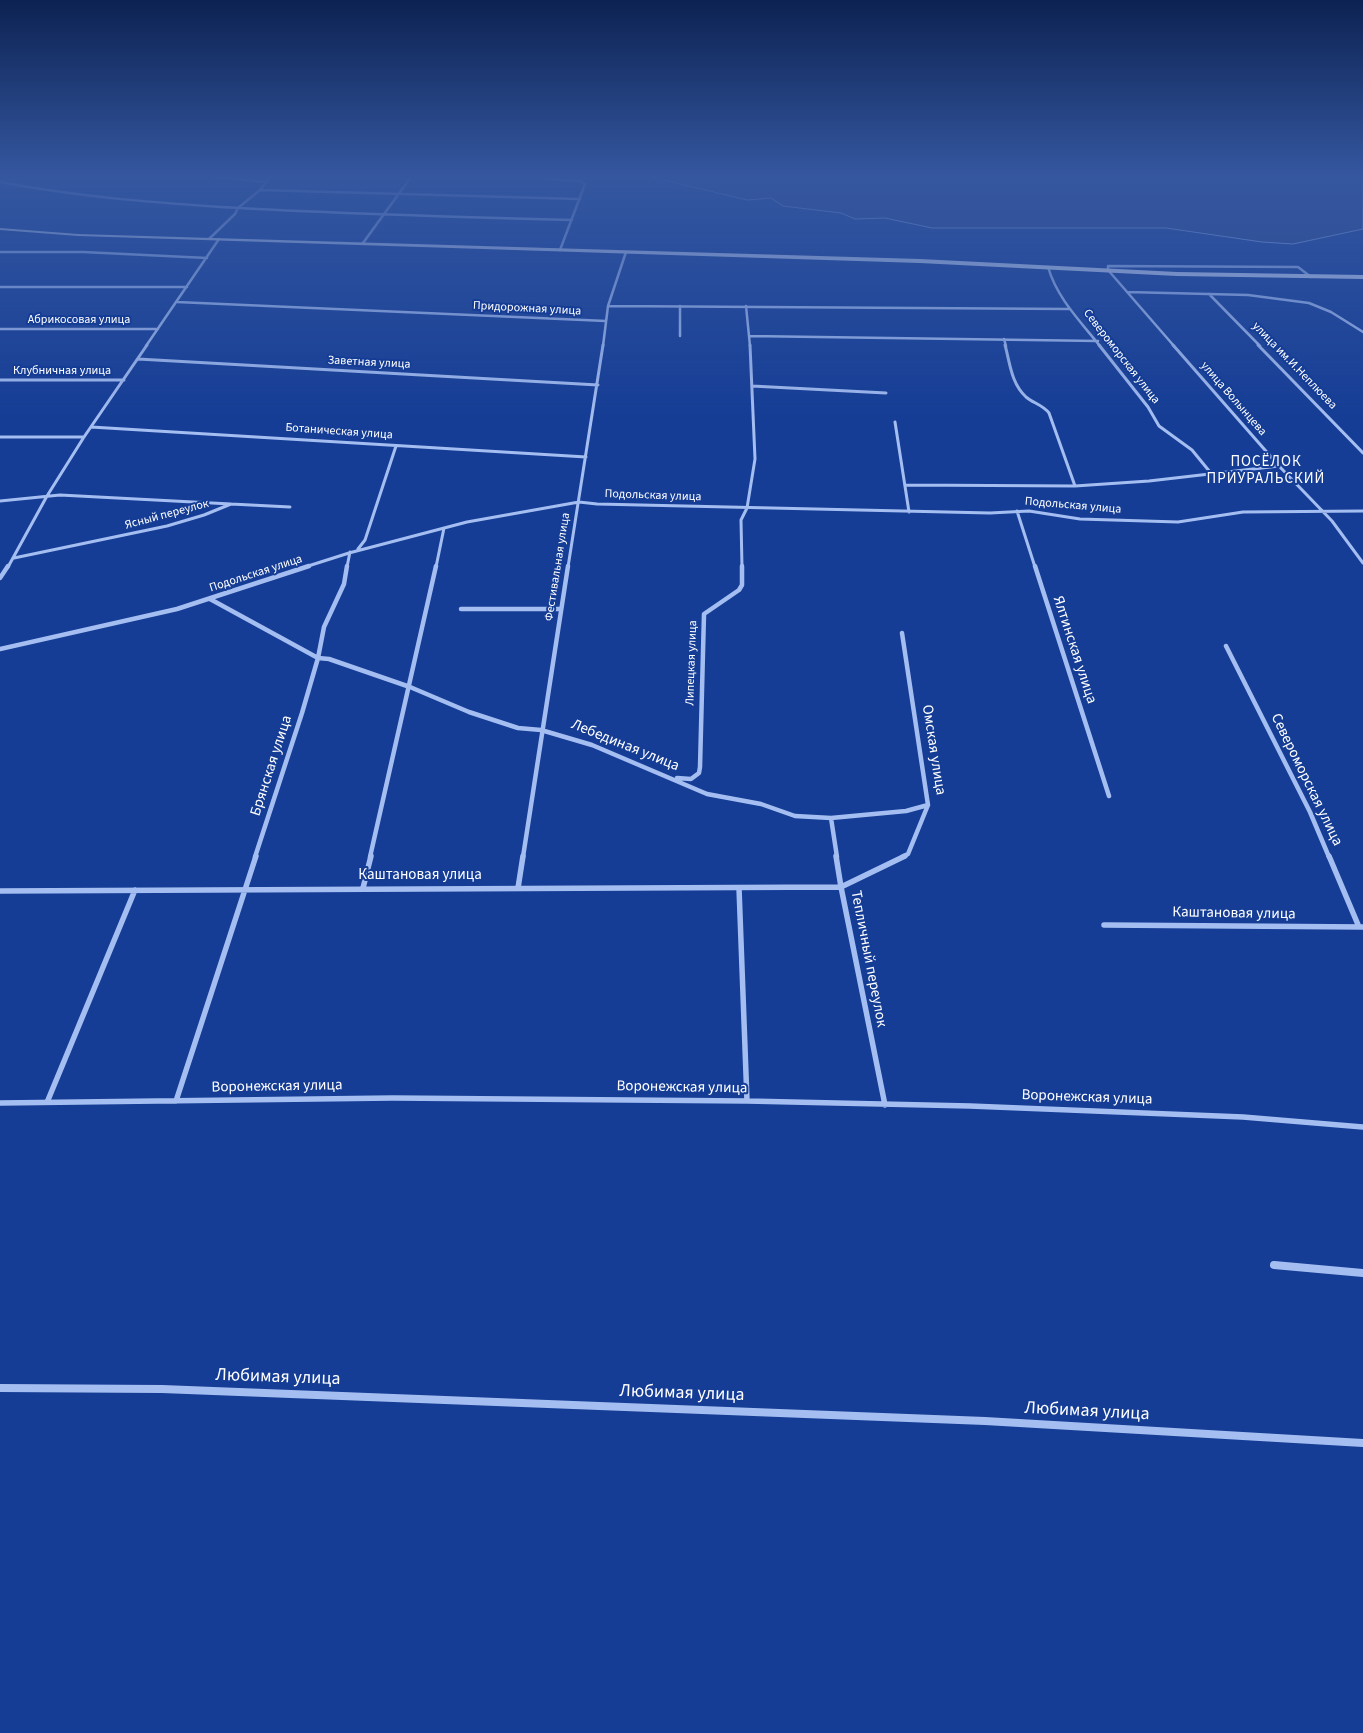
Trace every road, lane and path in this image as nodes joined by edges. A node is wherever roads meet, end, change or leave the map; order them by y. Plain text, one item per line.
1 (207, 258) edge
2 (624, 258) edge
3 (803, 258) edge
4 (1048, 266) junction
5 (1108, 270) junction
6 (1311, 277) junction
7 (1363, 277) edge
8 (0, 287) edge
9 (187, 287) junction
10 (1127, 292) junction
11 (1209, 294) junction
12 (177, 302) junction
13 (608, 306) junction
14 (680, 306) junction
15 (746, 306) junction
16 (1070, 309) junction
17 (606, 321) junction
18 (0, 329) edge
19 (158, 329) junction
20 (1363, 332) edge
21 (680, 336) dead end
22 (748, 336) junction
23 (1004, 340) junction
24 (1098, 342) junction
25 (138, 359) junction
26 (0, 380) edge
27 (124, 380) junction
28 (598, 385) junction
29 (752, 386) junction
30 (886, 393) dead end
31 (895, 422) dead end
32 (91, 427) junction
33 (0, 437) edge
34 (84, 437) junction
35 (396, 446) junction
36 (1363, 453) edge
37 (586, 457) junction
38 (1278, 466) junction
39 (1210, 472) junction
40 (905, 485) junction
41 (1075, 486) junction
42 (47, 496) junction
43 (0, 501) edge
44 (578, 502) junction
45 (231, 504) junction
46 (290, 507) dead end
47 (747, 508) junction
48 (1017, 511) junction
49 (1323, 511) junction
50 (1363, 511) edge
51 (909, 512) junction
52 (444, 528) junction
53 (349, 553) junction
54 (14, 558) junction
55 (1363, 563) edge
56 (2, 573) edge
57 (0, 578) edge
58 (210, 599) junction
59 (461, 609) dead end
60 (561, 609) junction
61 (902, 632) dead end
62 (1226, 646) dead end
63 (0, 649) edge
64 (318, 658) junction
65 (410, 687) junction
66 (541, 730) junction
67 (672, 777) junction
68 (1109, 796) dead end
69 (928, 805) junction
70 (831, 818) junction
71 (841, 887) junction
72 (363, 888) junction
73 (518, 888) junction
74 (739, 888) junction
75 (135, 890) junction
76 (245, 890) junction
77 (0, 891) edge
78 (1104, 925) dead end
79 (1361, 927) edge
80 (48, 1100) junction
81 (176, 1101) junction
82 (747, 1101) junction
83 (0, 1102) edge
84 (886, 1105) junction
85 (1363, 1127) edge
86 (1274, 1265) dead end
87 (1363, 1273) edge
88 (0, 1388) edge
89 (1363, 1443) edge

1 - 9 street
2 - 13 street, Фестивальная улица
3 - 4 main road
4 - 5 main road
4 - 16 street, Североморская улица
5 - 6 main road
5 - 6 street
5 - 10 street, улица Волынцева
6 - 7 main road
8 - 9 street
9 - 12 street
10 - 11 street
10 - 38 street, улица Волынцева
11 - 20 street
11 - 36 street, улица им.И.Неплюева
12 - 17 street, Придорожная улица
12 - 19 street
13 - 14 street
13 - 17 street, Фестивальная улица
14 - 15 street
14 - 21 street
15 - 16 street
15 - 22 street, Липецкая улица
16 - 24 street, Североморская улица
17 - 28 street, Фестивальная улица
18 - 19 street, Абрикосовая улица
19 - 25 street
22 - 23 street
22 - 29 street, Липецкая улица
23 - 24 street
23 - 41 street
24 - 39 street, Североморская улица
25 - 27 street
25 - 28 street, Заветная улица
26 - 27 street, Клубничная улица
27 - 32 street
28 - 37 street, Фестивальная улица
29 - 30 street
29 - 47 street, Липецкая улица
31 - 40 street
32 - 34 street
32 - 35 street, Ботаническая улица
33 - 34 street
34 - 42 street
35 - 37 street, Ботаническая улица
35 - 53 street
37 - 44 street, Фестивальная улица
38 - 39 street
38 - 49 street, улица Волынцева
39 - 41 street
40 - 41 street
40 - 51 street
42 - 43 street, Ясный переулок
42 - 45 street, Ясный переулок
42 - 54 street
44 - 47 street, Подольская улица
44 - 52 street, Подольская улица
44 - 60 street, Фестивальная улица
45 - 46 street
45 - 54 street, Ясный переулок
47 - 51 street, Подольская улица
47 - 67 street, Липецкая улица
48 - 49 street, Подольская улица
48 - 51 street, Подольская улица
48 - 68 street, Ялтинская улица
49 - 50 street
49 - 55 street, улица Волынцева
52 - 53 street, Подольская улица
52 - 65 street
53 - 58 street, Подольская улица
53 - 64 street, Брянская улица
54 - 56 street
56 - 57 street
58 - 63 street, Подольская улица
58 - 64 street, Лебединая улица
59 - 60 street
60 - 66 street, Фестивальная улица
61 - 69 street, Омская улица
62 - 79 street, Североморская улица
64 - 65 street, Лебединая улица
64 - 76 street, Брянская улица
65 - 66 street, Лебединая улица
65 - 72 street
66 - 67 street, Лебединая улица
66 - 73 street, Фестивальная улица
67 - 70 street, Лебединая улица
69 - 70 street, Лебединая улица
69 - 71 street, Омская улица
70 - 71 street, Тепличный переулок
71 - 74 street, Каштановая улица
71 - 84 street, Тепличный переулок
72 - 73 street, Каштановая улица
72 - 76 street, Каштановая улица
73 - 74 street, Каштановая улица
74 - 82 street
75 - 76 street, Каштановая улица
75 - 77 street, Каштановая улица
75 - 80 street
76 - 81 street, Брянская улица
78 - 79 street, Каштановая улица
80 - 81 street, Воронежская улица
80 - 83 street, Воронежская улица
81 - 82 street, Воронежская улица
82 - 84 street, Воронежская улица
84 - 85 street, Воронежская улица
86 - 87 street
88 - 89 street, Любимая улица

